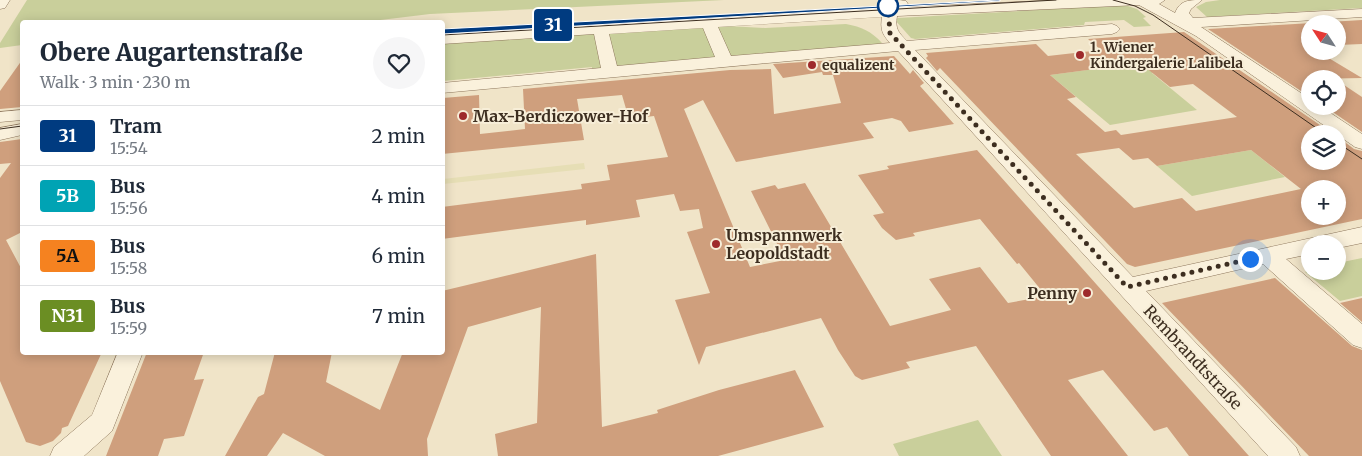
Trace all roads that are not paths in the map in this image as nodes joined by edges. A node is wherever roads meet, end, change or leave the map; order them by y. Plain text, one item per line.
1 (3, 0) edge
2 (911, 0) edge
3 (919, 0) edge
4 (1147, 0) edge
5 (1195, 0) edge
6 (0, 5) edge
7 (1362, 13) edge
8 (709, 23) junction
9 (445, 27) edge
10 (1112, 28) dead end
11 (1195, 28) junction
12 (600, 29) junction
13 (894, 31) junction
14 (445, 39) edge
15 (725, 61) junction
16 (610, 72) junction
17 (445, 88) edge
18 (0, 117) edge
19 (20, 119) edge
20 (20, 120) edge
21 (0, 134) edge
22 (1362, 143) edge
23 (1362, 235) edge
24 (1346, 239) edge
25 (1301, 248) edge
26 (1268, 256) junction
27 (1127, 287) junction
28 (1362, 338) edge
29 (130, 355) edge
30 (64, 456) edge
31 (1286, 456) edge

1 - 6 street
2 - 9 street
3 - 13 street
4 - 11 street
4 - 13 street
5 - 11 street
7 - 11 street
8 - 12 street
8 - 13 street
8 - 15 street
10 - 13 street
11 - 22 street
12 - 14 street
12 - 16 street
13 - 15 street
13 - 27 street, Rembrandtstraße
15 - 16 street
16 - 17 street
18 - 19 street
20 - 21 street
23 - 24 street
25 - 26 street
26 - 27 street
26 - 28 street
27 - 31 street, Rembrandtstraße
29 - 30 street

